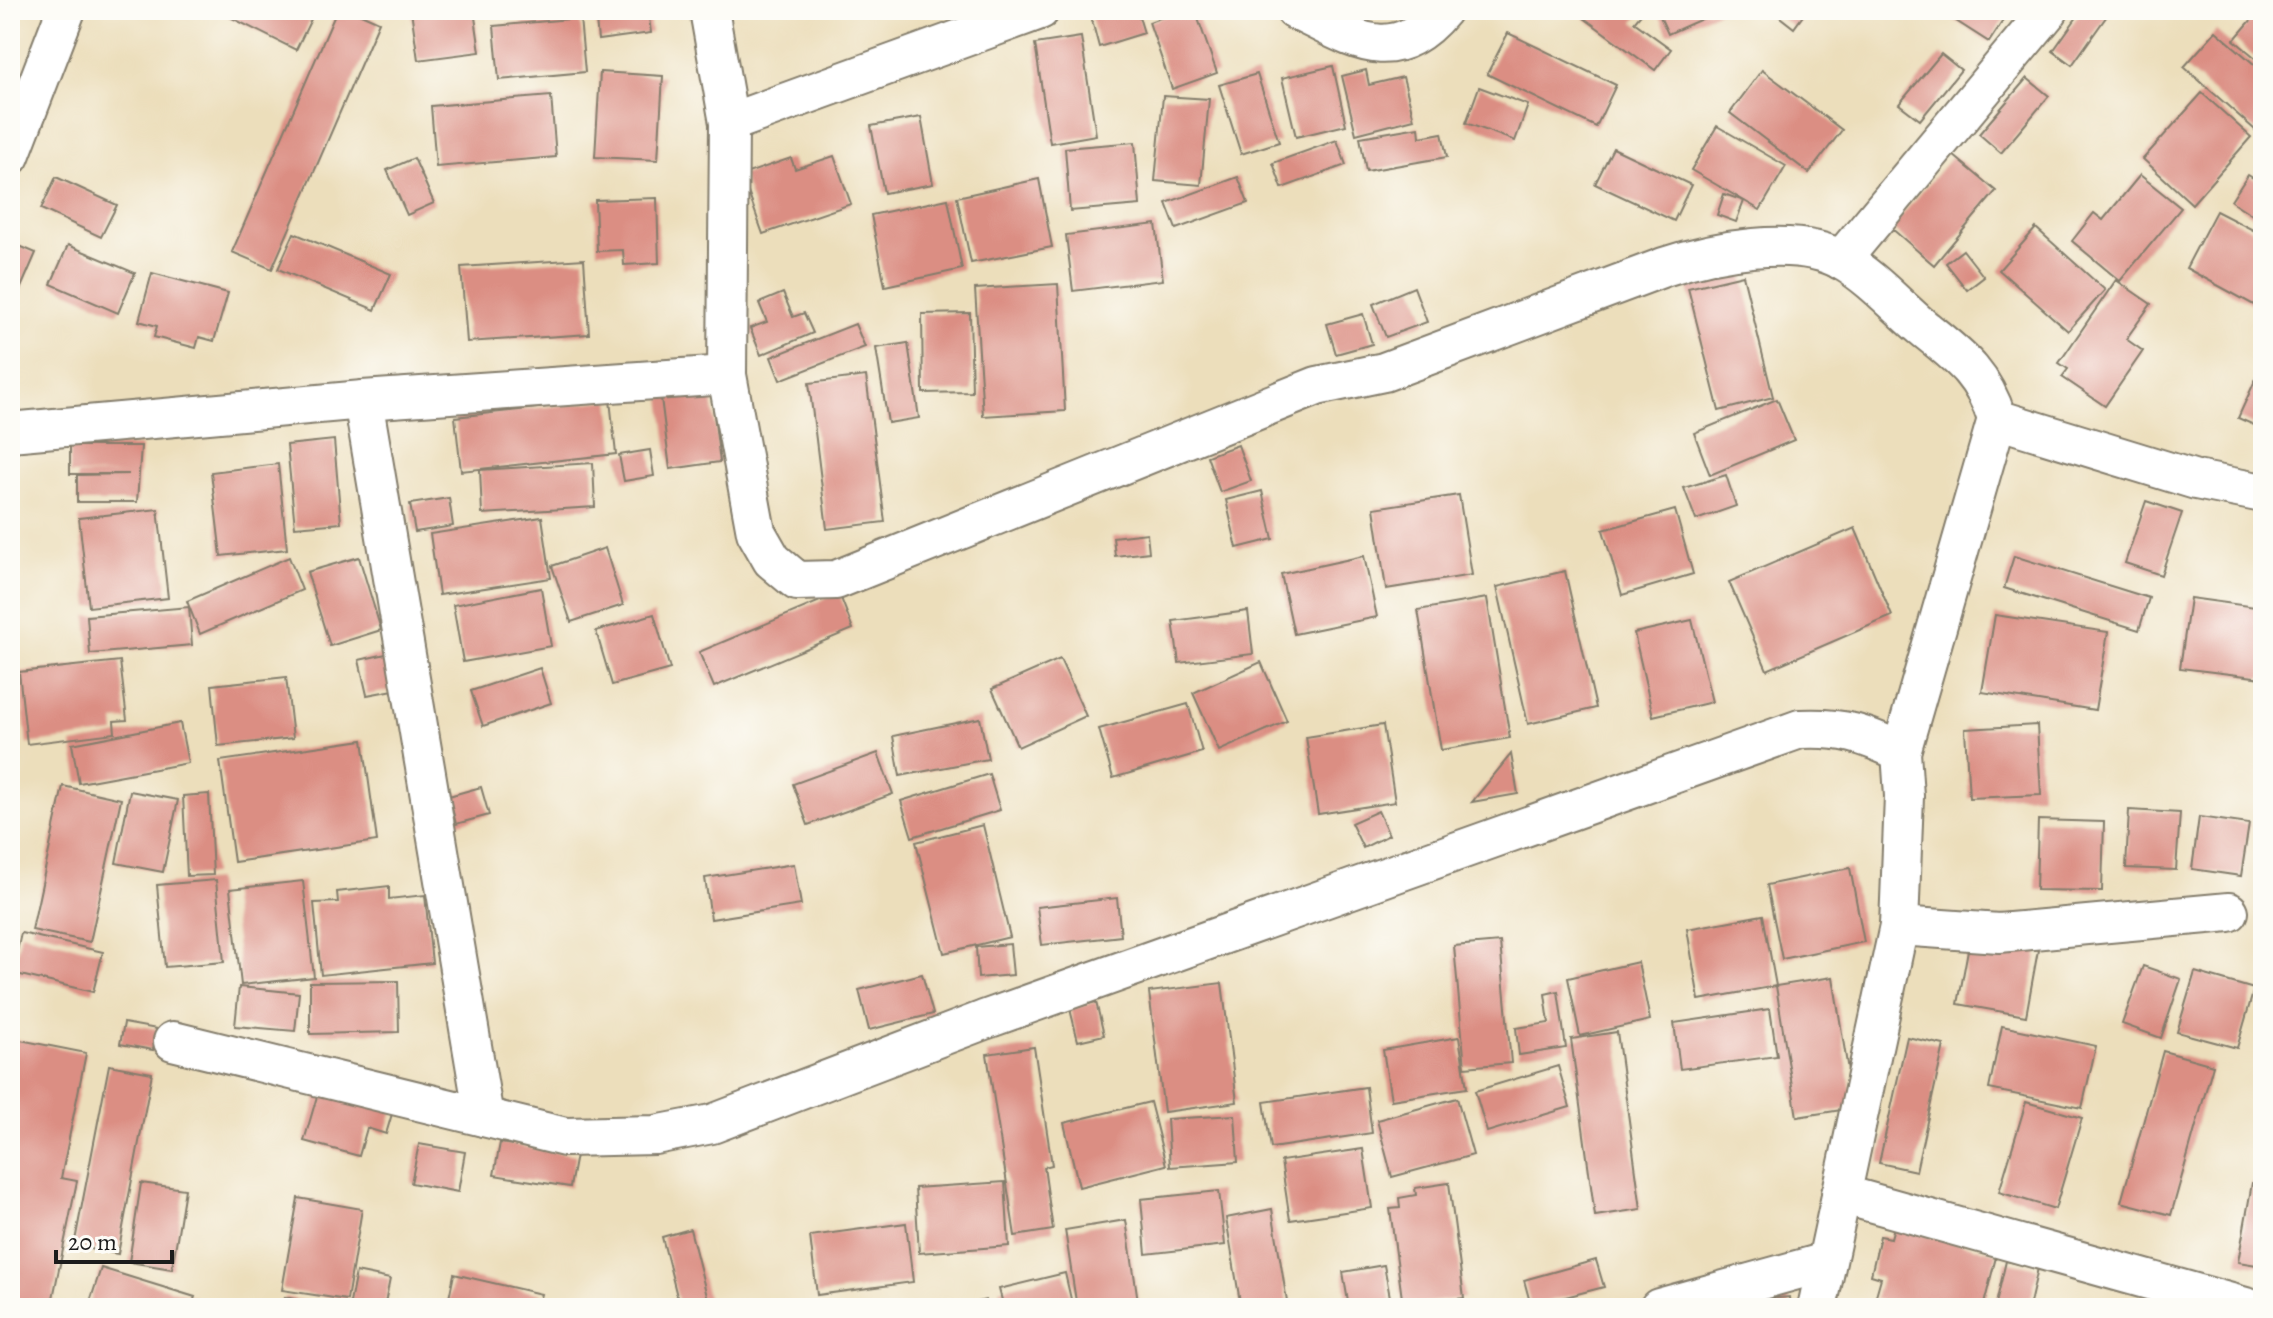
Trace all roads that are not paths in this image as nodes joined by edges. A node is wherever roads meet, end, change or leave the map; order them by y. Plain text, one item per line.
1 (66, 10) edge
2 (709, 10) edge
3 (1040, 10) edge
4 (1295, 10) edge
5 (1442, 10) edge
6 (2049, 10) edge
7 (729, 123) junction
8 (10, 156) edge
9 (1841, 260) junction
10 (727, 375) junction
11 (363, 400) junction
12 (1997, 419) junction
13 (10, 432) edge
14 (2263, 493) edge
15 (1901, 752) junction
16 (2229, 912) dead end
17 (1899, 926) junction
18 (173, 1041) dead end
19 (484, 1117) junction
20 (1841, 1194) junction
21 (1826, 1262) junction
22 (1659, 1308) edge
23 (1817, 1308) edge
24 (2249, 1308) edge

1 - 8 street
2 - 7 street
3 - 7 street
4 - 5 street
6 - 9 street
7 - 10 street
9 - 10 street
9 - 12 street
10 - 11 street
11 - 13 street
11 - 19 street
12 - 14 street
12 - 15 street
15 - 17 street
15 - 19 street
16 - 17 street
17 - 20 street
18 - 19 street
20 - 21 street
20 - 24 street
21 - 22 street
21 - 23 street

